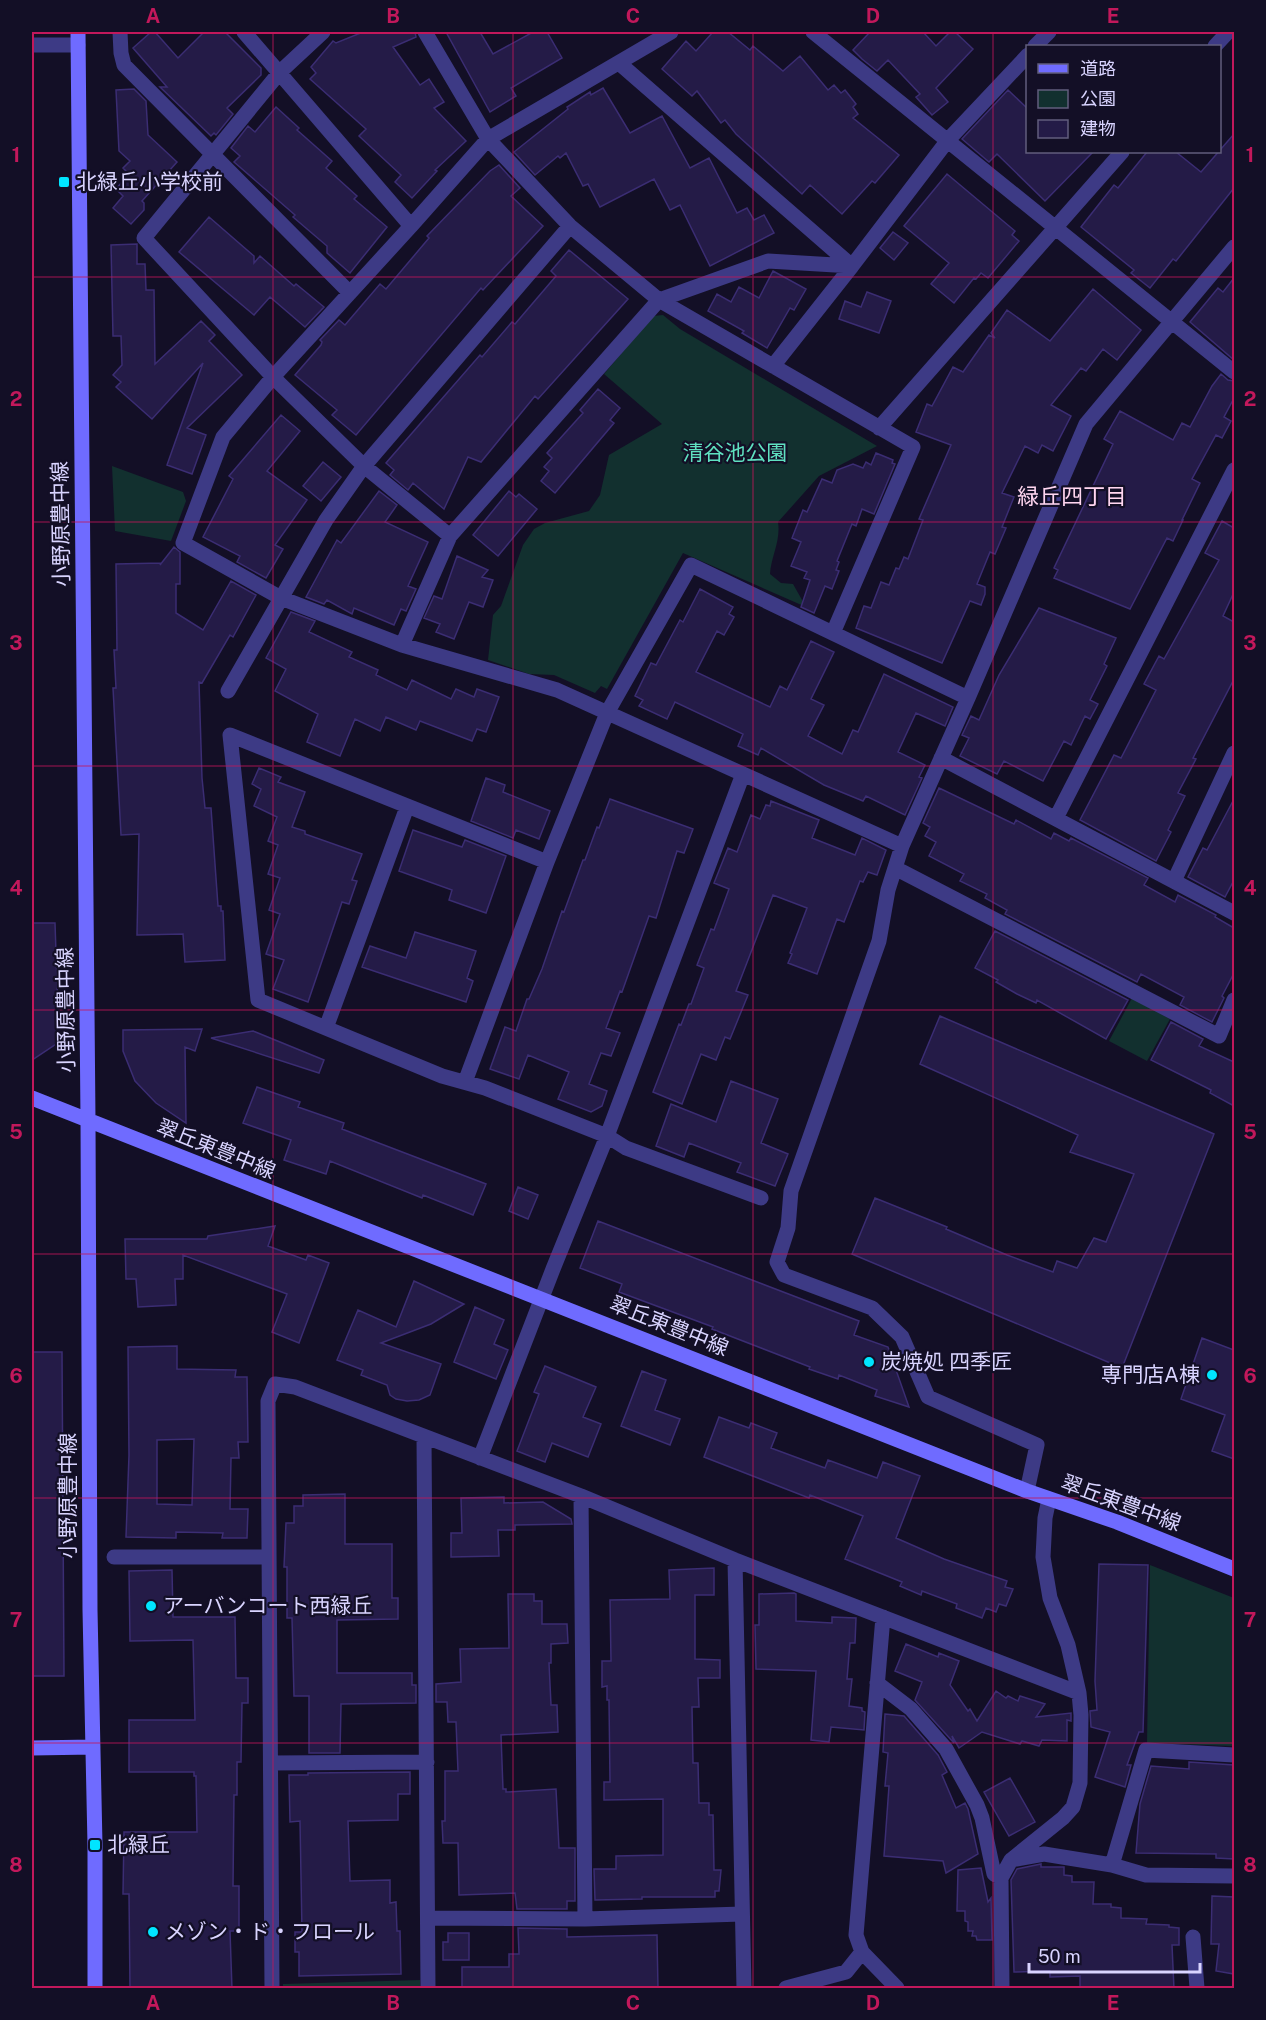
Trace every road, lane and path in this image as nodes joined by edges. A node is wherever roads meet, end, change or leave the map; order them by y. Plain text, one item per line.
1 (120, 32) edge
2 (244, 32) edge
3 (323, 32) edge
4 (425, 32) edge
5 (671, 32) edge
6 (813, 32) edge
7 (1049, 32) edge
8 (1228, 32) edge
9 (78, 38) edge
10 (32, 45) edge
11 (1036, 45) edge
12 (1216, 45) edge
13 (1026, 57) edge
14 (619, 63) junction
15 (280, 72) junction
16 (488, 139) junction
17 (948, 140) junction
18 (1121, 153) edge
19 (213, 155) junction
20 (411, 226) junction
21 (570, 226) junction
22 (1056, 227) junction
23 (1234, 248) edge
24 (852, 266) junction
25 (350, 293) junction
26 (659, 300) junction
27 (1172, 321) junction
28 (773, 366) junction
29 (1234, 372) edge
30 (273, 377) junction
31 (879, 428) junction
32 (364, 466) junction
33 (1234, 470) edge
34 (450, 536) junction
35 (281, 598) junction
36 (833, 633) junction
37 (402, 645) junction
38 (228, 691) dead end
39 (968, 698) junction
40 (607, 713) junction
41 (1234, 753) edge
42 (941, 758) junction
43 (743, 774) junction
44 (407, 807) junction
45 (1056, 818) junction
46 (902, 846) junction
47 (547, 862) junction
48 (895, 868) junction
49 (1174, 881) junction
50 (1234, 913) edge
51 (1234, 1000) edge
52 (326, 1028) junction
53 (465, 1082) junction
54 (32, 1098) edge
55 (88, 1120) junction
56 (607, 1136) junction
57 (761, 1198) dead end
58 (541, 1299) junction
59 (424, 1437) junction
60 (480, 1458) junction
61 (1027, 1491) junction
62 (581, 1496) junction
63 (1049, 1498) junction
64 (114, 1557) dead end
65 (268, 1557) junction
66 (735, 1560) junction
67 (1234, 1569) edge
68 (883, 1617) junction
69 (877, 1683) junction
70 (1079, 1693) junction
71 (93, 1747) junction
72 (32, 1748) edge
73 (1234, 1755) edge
74 (271, 1762) junction
75 (427, 1762) junction
76 (1011, 1860) junction
77 (1112, 1865) junction
78 (1234, 1876) edge
79 (1001, 1878) junction
80 (742, 1914) junction
81 (428, 1918) junction
82 (585, 1919) junction
83 (1193, 1937) dead end
84 (862, 1952) junction
85 (95, 1989) edge
86 (272, 1989) edge
87 (428, 1989) edge
88 (744, 1989) edge
89 (786, 1989) edge
90 (897, 1989) edge
91 (1002, 1989) edge
92 (1197, 1989) edge

1 - 19 street
2 - 15 street
3 - 15 street
4 - 16 street
5 - 14 street
6 - 17 street
7 - 11 street
8 - 12 street
9 - 10 street
9 - 55 street, 小野原豊中線
13 - 17 street
14 - 16 street
14 - 24 street
15 - 19 street
15 - 20 street
16 - 20 street
16 - 21 street
17 - 22 street
17 - 24 street
18 - 22 street
19 - 25 street
19 - 30 street
20 - 25 street
21 - 26 street
21 - 32 street
22 - 27 street
22 - 31 street
23 - 27 street
24 - 26 street
24 - 28 street
25 - 30 street
26 - 28 street
26 - 34 street
27 - 29 street
27 - 39 street
28 - 31 street
30 - 32 street
30 - 35 street
31 - 36 street
32 - 34 street
32 - 35 street
33 - 45 street
34 - 37 street
35 - 37 street
35 - 38 street
36 - 39 street
36 - 40 street
37 - 40 street
39 - 42 street
40 - 43 street
40 - 47 street
41 - 49 street
42 - 45 street
42 - 46 street
43 - 46 street
43 - 56 street
44 - 47 street
44 - 52 street
44 - 52 street
45 - 49 street
46 - 48 street
47 - 53 street
48 - 51 street
48 - 61 street
49 - 50 street
52 - 53 street
53 - 56 street
54 - 55 street, 翠丘東豊中線
55 - 58 street, 翠丘東豊中線
55 - 71 street, 小野原豊中線
56 - 57 street
56 - 58 street
58 - 60 street
58 - 61 street, 翠丘東豊中線
59 - 60 street
59 - 65 street
59 - 75 street
60 - 62 street
61 - 63 street, 翠丘東豊中線
62 - 66 street
62 - 82 street
63 - 67 street, 翠丘東豊中線
63 - 70 street
64 - 65 street
65 - 74 street
66 - 68 street
66 - 80 street
68 - 69 street
68 - 70 street
69 - 79 street
69 - 84 street
70 - 76 street
71 - 72 street
71 - 85 street, 小野原豊中線
73 - 77 street
74 - 75 street
74 - 86 street
75 - 81 street
76 - 77 street
76 - 79 street
77 - 78 street
79 - 91 street
80 - 82 street
80 - 88 street
81 - 82 street
81 - 87 street
83 - 92 street
84 - 89 street
84 - 90 street

